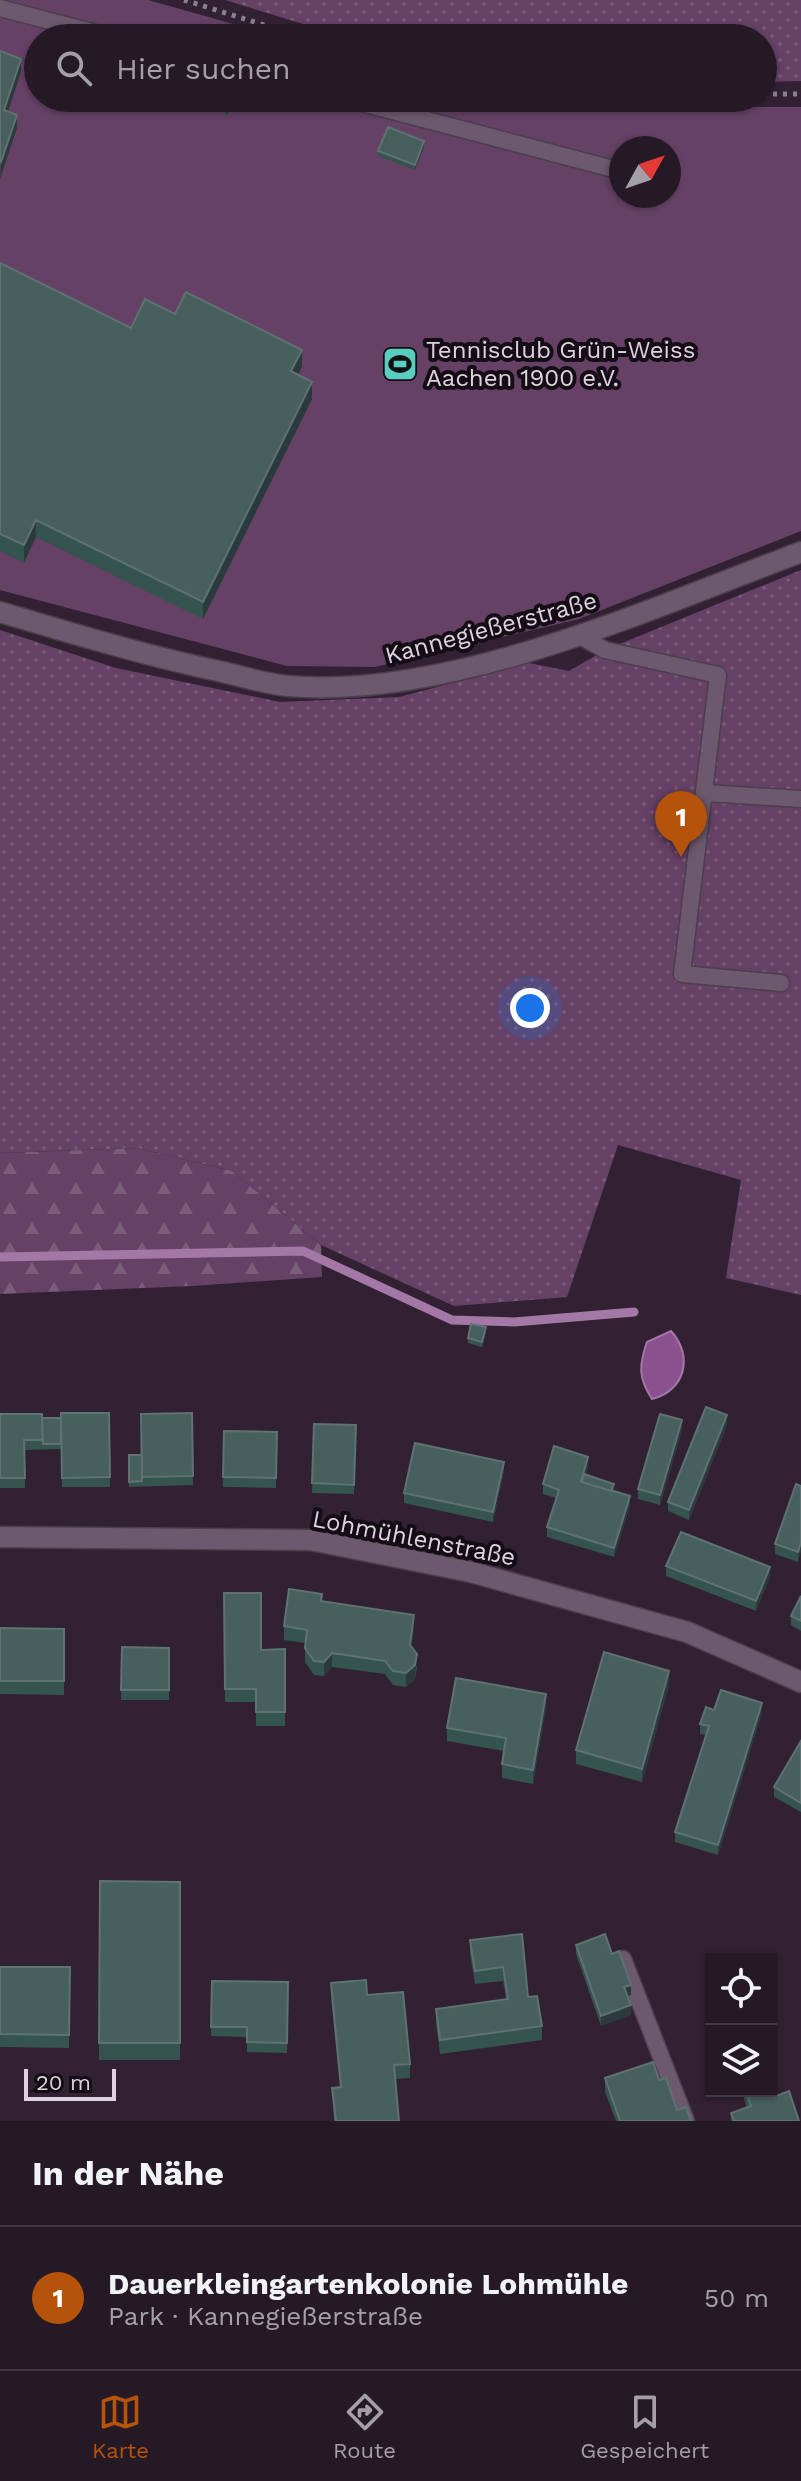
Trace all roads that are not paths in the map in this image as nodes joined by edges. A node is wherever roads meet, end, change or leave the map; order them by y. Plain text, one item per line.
1 (0, 8) edge
2 (61, 24) edge
3 (396, 112) edge
4 (609, 168) edge
5 (801, 552) edge
6 (0, 612) edge
7 (580, 636) junction
8 (705, 793) junction
9 (801, 799) edge
10 (781, 983) dead end
11 (0, 1537) edge
12 (801, 1682) edge
13 (623, 1959) edge
14 (686, 2121) edge

1 - 2 lane
3 - 4 lane
5 - 7 street, Kannegießerstraße
6 - 7 street, Kannegießerstraße
7 - 8 lane
8 - 9 lane
8 - 10 lane
11 - 12 street, Lohmühlenstraße
13 - 14 lane

